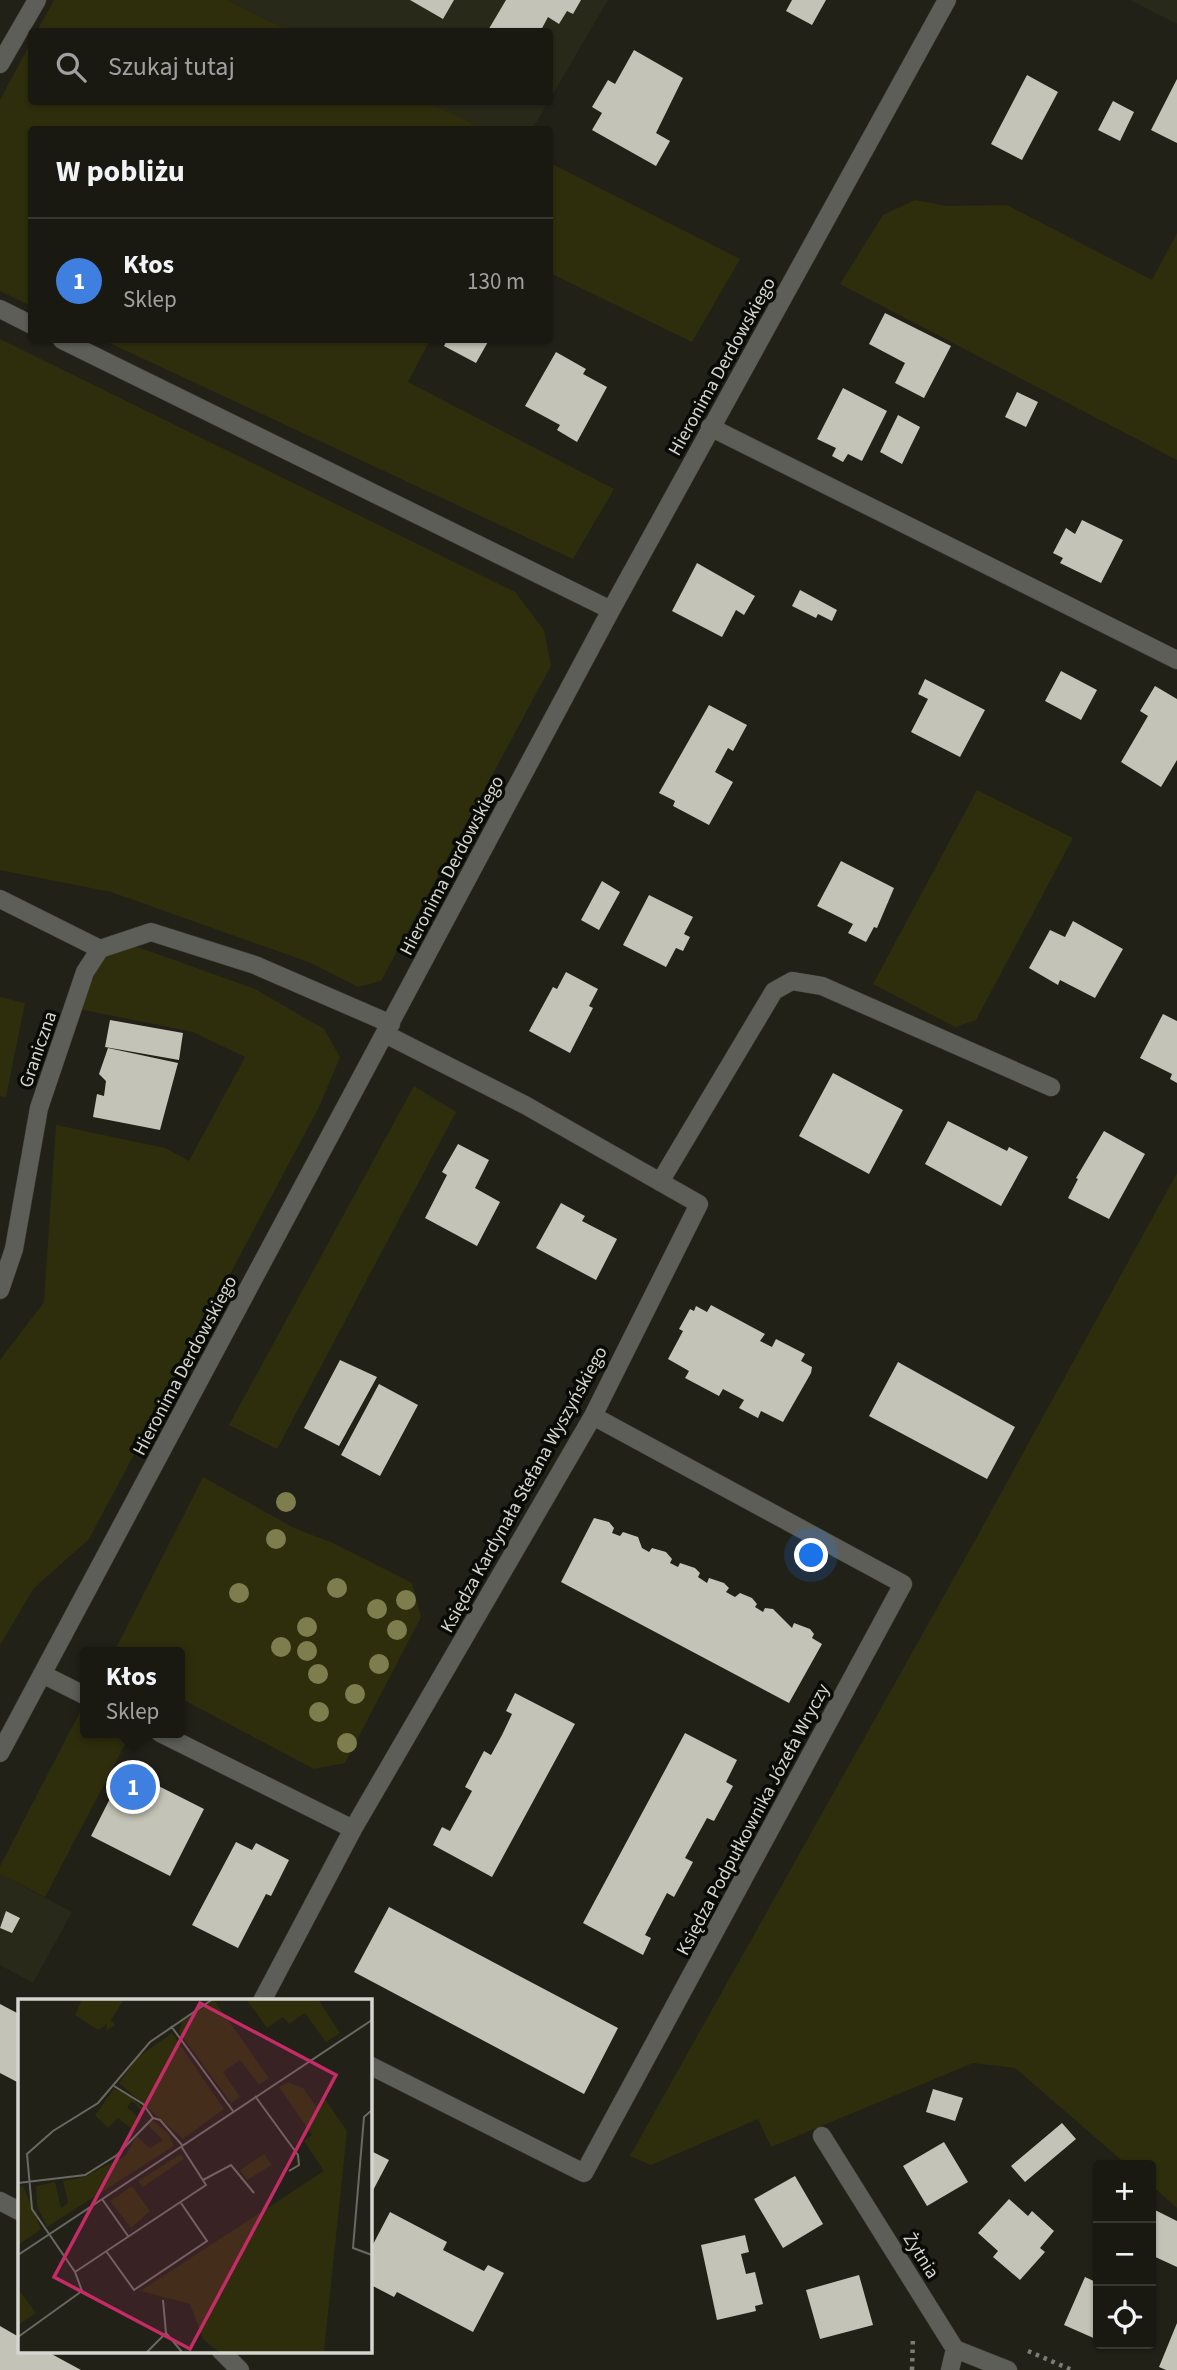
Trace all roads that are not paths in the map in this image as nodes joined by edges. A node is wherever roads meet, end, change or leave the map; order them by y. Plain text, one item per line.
1 (37, 0) edge
2 (947, 0) edge
3 (6, 40) edge
4 (0, 64) edge
5 (0, 309) edge
6 (28, 323) edge
7 (68, 343) edge
8 (710, 428) junction
9 (611, 610) junction
10 (1177, 660) edge
11 (0, 899) edge
12 (100, 949) junction
13 (388, 1029) junction
14 (1051, 1087) dead end
15 (660, 1182) junction
16 (0, 1290) edge
17 (593, 1416) junction
18 (42, 1674) junction
19 (80, 1693) edge
20 (170, 1738) edge
21 (0, 1754) edge
22 (354, 1829) junction
23 (263, 1999) edge
24 (371, 2066) edge
25 (822, 2136) dead end
26 (0, 2201) edge
27 (18, 2210) edge
28 (955, 2349) junction
29 (222, 2352) edge
30 (240, 2370) edge
31 (950, 2370) edge
32 (1008, 2370) edge

1 - 3 street
2 - 8 street, Hieronima Derdowskiego
3 - 4 street
5 - 6 street
7 - 9 street
8 - 9 street, Hieronima Derdowskiego
8 - 10 street
9 - 13 street, Hieronima Derdowskiego
11 - 12 street
12 - 13 street
12 - 16 street, Graniczna
13 - 15 street, Księdza Kardynała Stefana Wyszyńskiego
13 - 18 street, Hieronima Derdowskiego
14 - 15 street
15 - 17 street, Księdza Kardynała Stefana Wyszyńskiego
17 - 22 street, Księdza Kardynała Stefana Wyszyńskiego
17 - 24 street, Księdza Podpułkownika Józefa Wryczy
18 - 19 street
18 - 21 street, Hieronima Derdowskiego
20 - 22 street
22 - 23 street, Księdza Kardynała Stefana Wyszyńskiego
25 - 28 street, Żytnia
26 - 27 street
28 - 31 street
28 - 32 street
29 - 30 street

